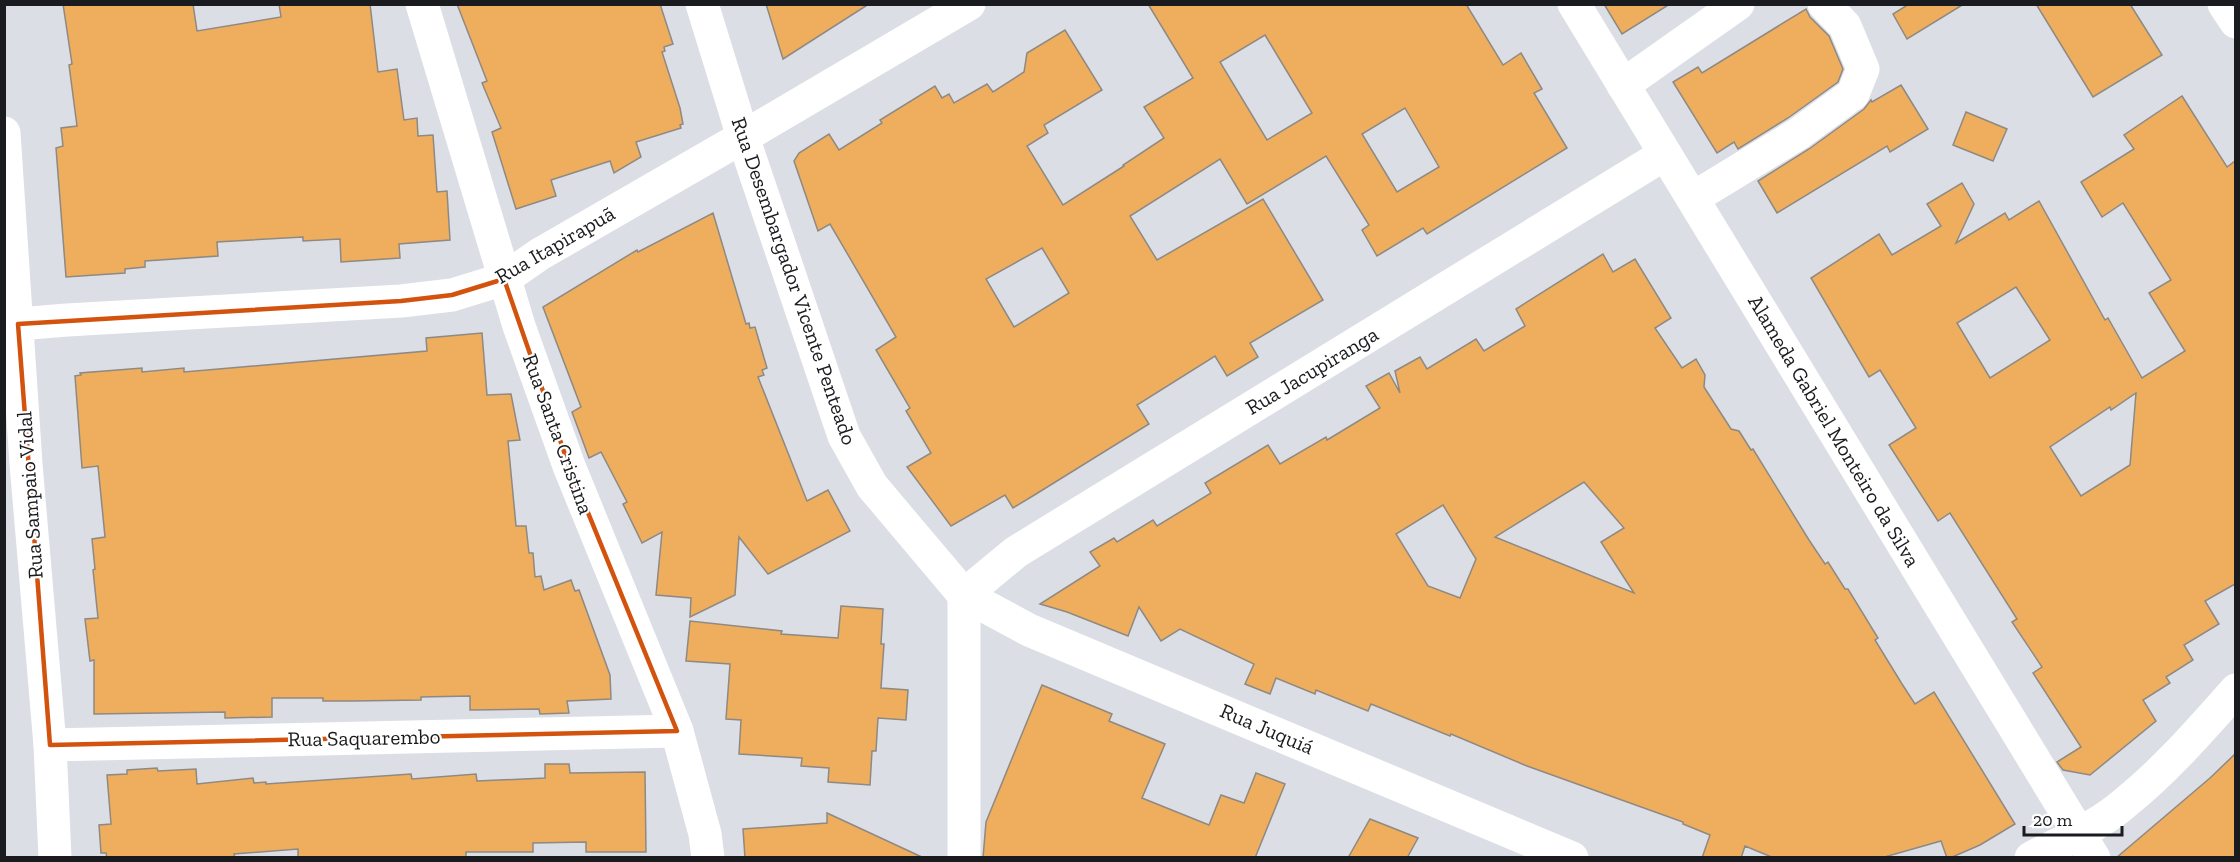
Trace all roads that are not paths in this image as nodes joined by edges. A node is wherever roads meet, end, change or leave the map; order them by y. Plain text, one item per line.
1 (422, 4) edge
2 (702, 4) edge
3 (969, 4) edge
4 (1574, 4) edge
5 (1738, 4) edge
6 (1824, 4) edge
7 (2224, 4) edge
8 (2235, 22) edge
9 (1623, 85) junction
10 (4, 133) edge
11 (743, 137) junction
12 (1665, 154) junction
13 (1693, 198) junction
14 (504, 279) junction
15 (18, 324) junction
16 (964, 595) junction
17 (2235, 690) edge
18 (677, 731) junction
19 (50, 745) junction
20 (2087, 845) edge
21 (55, 858) edge
22 (708, 858) edge
23 (964, 858) edge
24 (1572, 858) edge
25 (2031, 858) edge

1 - 14 street, Rua Santa Cristina
2 - 11 street, Rua Desembargador Vicente Penteado
3 - 11 street, Rua Itapirapuã
4 - 9 street, Alameda Gabriel Monteiro da Silva
5 - 9 street
6 - 13 street
7 - 8 street
9 - 12 street, Alameda Gabriel Monteiro da Silva
10 - 15 street, Rua Sampaio Vidal
11 - 14 street, Rua Itapirapuã
11 - 16 street, Rua Desembargador Vicente Penteado
12 - 13 street, Alameda Gabriel Monteiro da Silva
12 - 16 street, Rua Jacupiranga
13 - 20 street, Alameda Gabriel Monteiro da Silva
14 - 15 street, Rua Itapirapuã
14 - 18 street, Rua Santa Cristina
15 - 19 street, Rua Sampaio Vidal
16 - 23 street
16 - 24 street, Rua Juquiá
17 - 20 street
18 - 19 street, Rua Saquarembo
18 - 22 street, Rua Santa Cristina
19 - 21 street, Rua Sampaio Vidal
20 - 25 street

